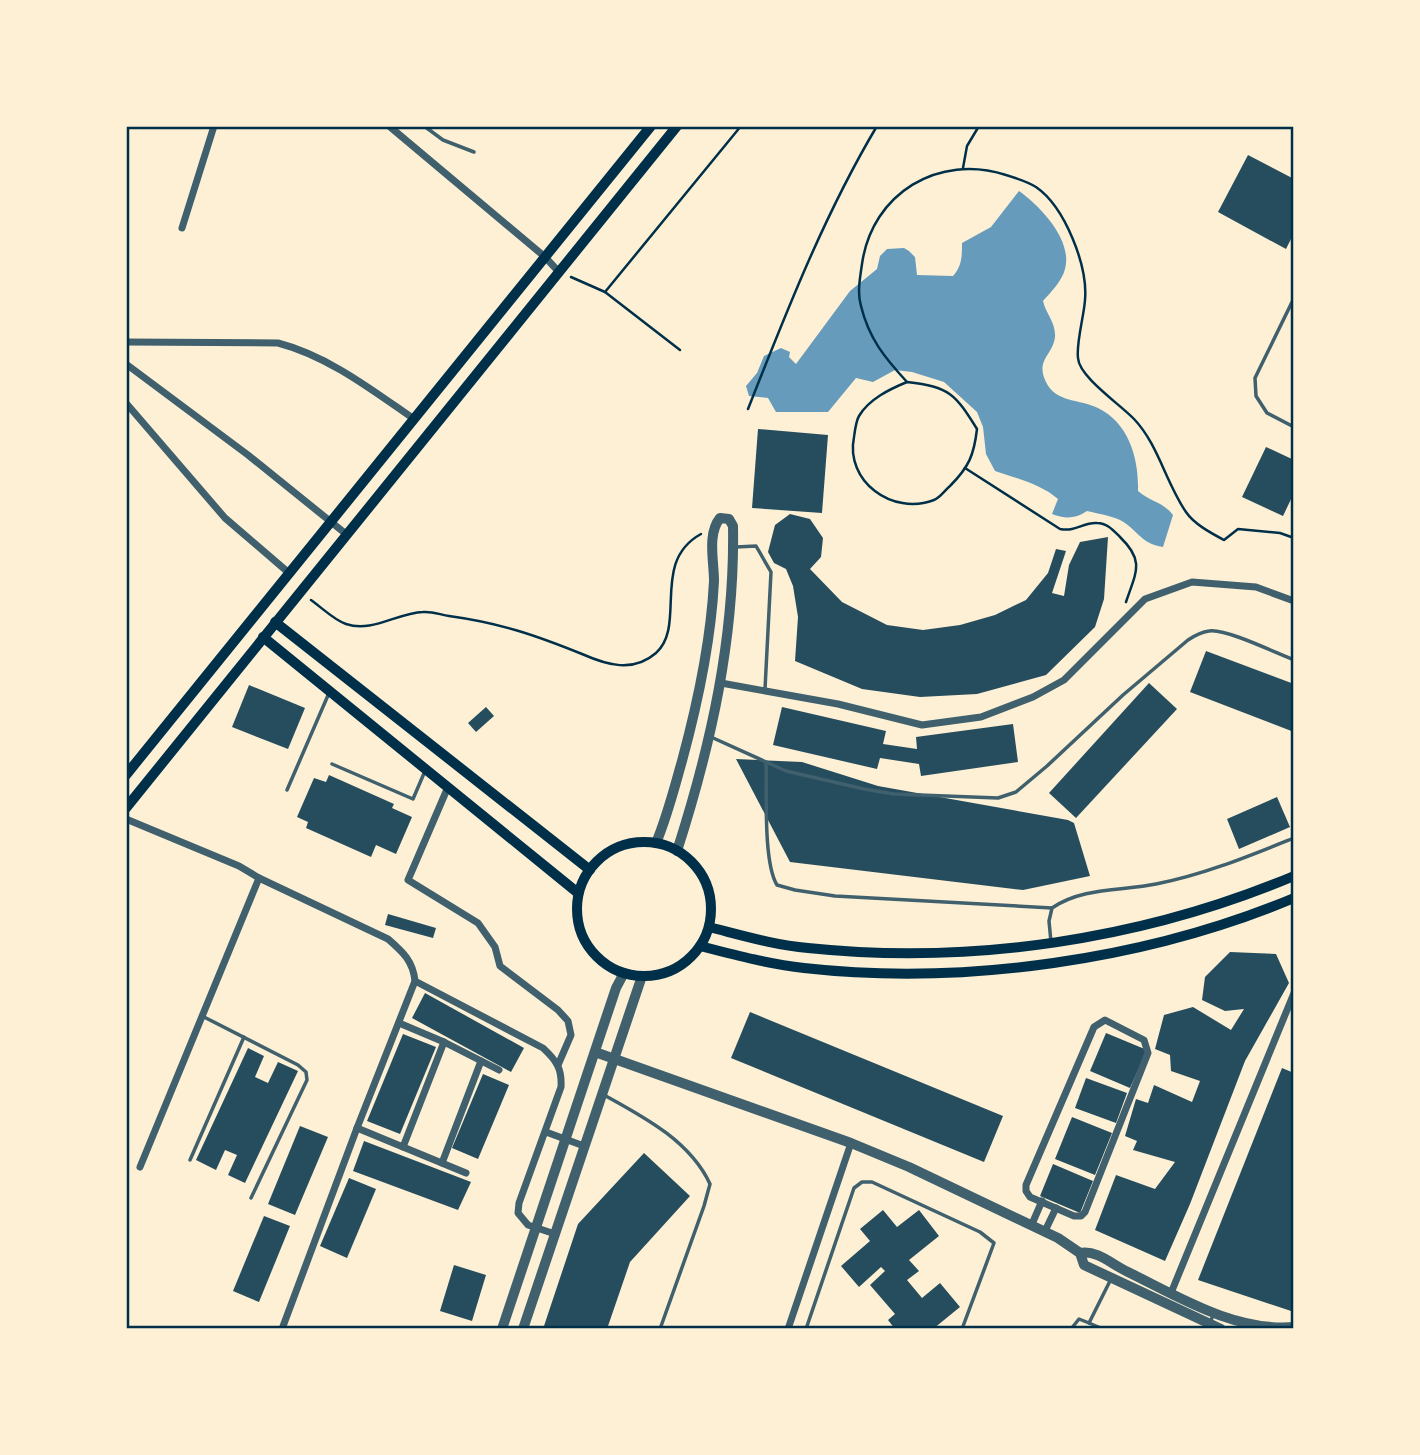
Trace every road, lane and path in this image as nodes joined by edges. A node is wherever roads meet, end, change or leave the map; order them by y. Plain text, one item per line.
1 (214, 126) edge
2 (389, 126) edge
3 (424, 126) edge
4 (651, 126) edge
5 (677, 126) edge
6 (741, 126) edge
7 (877, 126) edge
8 (979, 126) edge
9 (474, 152) dead end
10 (963, 168) junction
11 (182, 228) dead end
12 (545, 257) junction
13 (559, 272) junction
14 (605, 292) junction
15 (1294, 298) edge
16 (126, 342) edge
17 (680, 350) dead end
18 (126, 364) edge
19 (907, 382) junction
20 (126, 403) edge
21 (748, 409) dead end
22 (414, 419) junction
23 (1294, 427) edge
24 (965, 468) junction
25 (331, 521) junction
26 (713, 527) junction
27 (346, 534) junction
28 (1294, 538) edge
29 (733, 547) junction
30 (289, 573) junction
31 (300, 592) junction
32 (1294, 601) edge
33 (1125, 604) dead end
34 (275, 622) junction
35 (263, 637) junction
36 (1294, 660) edge
37 (721, 683) junction
38 (764, 691) junction
39 (330, 692) junction
40 (709, 736) junction
41 (766, 763) junction
42 (332, 764) dead end
43 (425, 769) junction
44 (126, 775) edge
45 (448, 787) junction
46 (287, 790) dead end
47 (126, 808) edge
48 (126, 819) edge
49 (1294, 838) edge
50 (656, 843) junction
51 (677, 850) junction
52 (590, 870) junction
53 (1294, 877) edge
54 (259, 878) junction
55 (578, 892) junction
56 (1294, 898) edge
57 (1052, 908) junction
58 (709, 927) junction
59 (1051, 943) junction
60 (700, 946) junction
61 (624, 973) junction
62 (642, 976) junction
63 (415, 981) junction
64 (1294, 993) edge
65 (202, 1016) junction
66 (399, 1023) junction
67 (244, 1037) junction
68 (444, 1042) junction
69 (595, 1052) junction
70 (614, 1059) junction
71 (481, 1061) junction
72 (558, 1065) junction
73 (499, 1070) dead end
74 (602, 1094) junction
75 (357, 1128) junction
76 (546, 1132) junction
77 (566, 1139) junction
78 (850, 1143) junction
79 (584, 1146) junction
80 (402, 1147) junction
81 (190, 1160) dead end
82 (442, 1163) junction
83 (140, 1167) dead end
84 (466, 1173) dead end
85 (251, 1198) dead end
86 (1042, 1201) junction
87 (1056, 1208) junction
88 (1032, 1224) junction
89 (536, 1228) junction
90 (1045, 1231) junction
91 (555, 1234) junction
92 (1080, 1253) junction
93 (1111, 1279) junction
94 (1171, 1293) junction
95 (1214, 1312) junction
96 (1090, 1323) junction
97 (1294, 1326) edge
98 (1209, 1327) edge
99 (282, 1329) edge
100 (502, 1329) edge
101 (523, 1329) edge
102 (660, 1329) edge
103 (788, 1329) edge
104 (806, 1329) edge
105 (962, 1329) edge
106 (1071, 1329) edge
107 (1103, 1329) edge
108 (1221, 1329) edge

1 - 11 street
2 - 12 street
3 - 9 lane
4 - 12 main road
5 - 13 main road
6 - 14 path
7 - 21 path
8 - 10 path
10 - 19 path
10 - 28 path
12 - 13 street
12 - 22 main road
13 - 14 path
13 - 27 main road
14 - 17 path
15 - 23 lane
16 - 22 street
18 - 25 street
19 - 24 path
19 - 24 path
20 - 30 street
22 - 25 main road
24 - 33 path
25 - 27 street
25 - 30 main road
26 - 29 street
26 - 31 path
26 - 50 street
27 - 31 main road
29 - 37 street
29 - 38 lane
30 - 44 main road
31 - 34 main road
32 - 38 street
34 - 35 main road
34 - 52 main road
35 - 39 main road
35 - 47 main road
36 - 41 lane
37 - 38 street
37 - 40 street
39 - 43 main road
39 - 46 lane
40 - 41 lane
40 - 51 street
41 - 57 lane
42 - 43 lane
43 - 45 main road
45 - 55 main road
45 - 72 street
48 - 54 street
49 - 57 lane
50 - 51 main road
50 - 52 main road
51 - 58 main road
52 - 55 main road
53 - 59 main road
54 - 63 street
54 - 65 street
55 - 61 main road
56 - 60 main road
57 - 59 lane
58 - 59 main road
58 - 60 main road
60 - 62 main road
61 - 62 main road
61 - 69 street
62 - 70 street
63 - 66 street
63 - 72 street
64 - 94 street
65 - 67 lane
65 - 83 street
66 - 68 street
66 - 75 street
67 - 81 lane
67 - 85 lane
68 - 71 street
68 - 80 street
69 - 70 street
69 - 77 street
70 - 74 street
70 - 78 street
71 - 73 street
71 - 82 street
72 - 76 street
74 - 79 street
74 - 102 lane
75 - 80 street
75 - 99 street
76 - 77 street
76 - 89 street
77 - 79 street
77 - 89 street
78 - 88 street
78 - 103 street
79 - 91 street
80 - 82 street
82 - 84 street
86 - 87 street
86 - 87 street
86 - 88 street
87 - 90 street
88 - 90 street
89 - 91 street
89 - 100 street
90 - 92 street
91 - 101 street
92 - 93 street
92 - 94 street
93 - 96 lane
93 - 98 street
94 - 95 street
95 - 97 street
95 - 98 lane
96 - 106 lane
96 - 107 lane
98 - 108 street
104 - 105 lane

